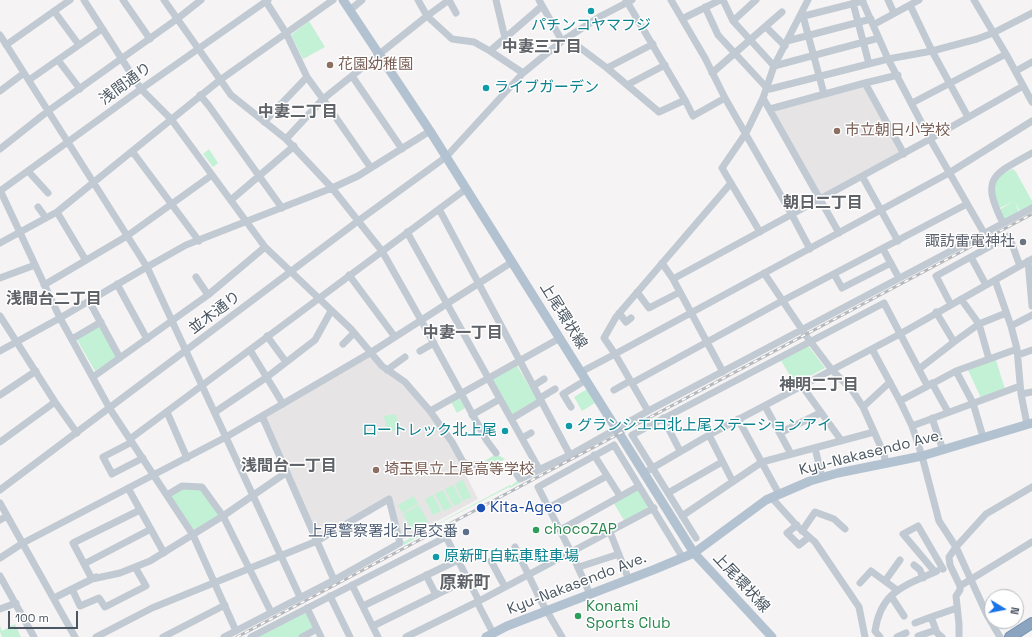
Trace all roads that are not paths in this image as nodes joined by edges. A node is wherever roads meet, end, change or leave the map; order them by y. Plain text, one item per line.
1 (70, 0) edge
2 (123, 0) edge
3 (164, 0) edge
4 (201, 0) edge
5 (333, 0) edge
6 (343, 0) edge
7 (362, 0) edge
8 (418, 0) edge
9 (496, 0) edge
10 (671, 0) edge
11 (720, 0) edge
12 (723, 0) edge
13 (756, 0) edge
14 (808, 0) edge
15 (863, 0) edge
16 (888, 0) edge
17 (919, 0) edge
18 (974, 0) edge
19 (87, 1) edge
20 (267, 1) edge
21 (629, 1) edge
22 (541, 3) edge
23 (853, 4) junction
24 (910, 5) junction
25 (705, 7) junction
26 (350, 10) junction
27 (54, 11) junction
28 (782, 12) dead end
29 (456, 13) dead end
30 (894, 13) junction
31 (1032, 13) edge
32 (427, 16) junction
33 (802, 17) junction
34 (177, 19) junction
35 (682, 19) junction
36 (733, 21) junction
37 (872, 22) junction
38 (858, 23) junction
39 (766, 27) junction
40 (102, 29) junction
41 (286, 33) junction
42 (993, 33) junction
43 (0, 35) edge
44 (809, 36) junction
45 (505, 38) junction
46 (879, 38) junction
47 (150, 39) junction
48 (564, 39) junction
49 (752, 39) junction
50 (863, 43) junction
51 (653, 44) junction
52 (786, 44) junction
53 (6, 45) junction
54 (79, 45) junction
55 (199, 49) junction
56 (932, 50) junction
57 (490, 51) junction
58 (736, 53) junction
59 (1006, 54) junction
60 (380, 55) junction
61 (814, 56) junction
62 (888, 58) junction
63 (121, 59) junction
64 (58, 60) junction
65 (1032, 62) edge
66 (869, 64) junction
67 (665, 65) junction
68 (774, 66) junction
69 (607, 68) junction
70 (1016, 71) junction
71 (24, 73) junction
72 (524, 73) junction
73 (712, 73) junction
74 (898, 75) junction
75 (352, 76) junction
76 (307, 77) junction
77 (820, 77) junction
78 (29, 80) junction
79 (220, 80) junction
80 (865, 83) junction
81 (951, 83) junction
82 (628, 85) junction
83 (1023, 86) junction
84 (766, 87) junction
85 (80, 89) junction
86 (141, 89) junction
87 (0, 91) edge
88 (824, 94) junction
89 (200, 95) junction
90 (725, 98) junction
91 (763, 98) junction
92 (324, 99) junction
93 (685, 100) junction
94 (1032, 102) edge
95 (912, 103) junction
96 (770, 109) junction
97 (48, 111) junction
98 (968, 117) junction
99 (171, 118) junction
100 (1032, 121) edge
101 (264, 122) junction
102 (430, 131) junction
103 (746, 133) junction
104 (286, 139) junction
105 (930, 139) junction
106 (68, 142) junction
107 (294, 146) junction
108 (0, 149) edge
109 (402, 149) junction
110 (132, 150) junction
111 (1032, 153) edge
112 (904, 154) junction
113 (446, 157) junction
114 (372, 168) junction
115 (28, 171) junction
116 (949, 173) junction
117 (212, 175) junction
118 (259, 176) junction
119 (862, 176) junction
120 (93, 182) junction
121 (731, 183) junction
122 (332, 188) junction
123 (466, 189) junction
124 (0, 190) edge
125 (48, 193) dead end
126 (820, 199) junction
127 (231, 200) junction
128 (171, 204) junction
129 (967, 204) junction
130 (38, 206) dead end
131 (282, 208) junction
132 (1032, 208) edge
133 (439, 209) junction
134 (880, 210) junction
135 (57, 212) junction
136 (792, 215) junction
137 (46, 218) junction
138 (246, 222) junction
139 (358, 222) junction
140 (1003, 223) junction
141 (20, 232) junction
142 (407, 232) junction
143 (760, 232) junction
144 (839, 233) junction
145 (984, 233) junction
146 (127, 236) junction
147 (1, 240) edge
148 (199, 241) junction
149 (898, 241) junction
150 (265, 248) junction
151 (810, 249) junction
152 (883, 249) junction
153 (382, 251) junction
154 (971, 257) junction
155 (85, 259) junction
156 (1030, 260) edge
157 (512, 262) junction
158 (662, 263) junction
159 (891, 263) junction
160 (35, 265) junction
161 (1020, 266) junction
162 (146, 267) junction
163 (291, 272) junction
164 (764, 273) junction
165 (834, 274) junction
166 (349, 275) junction
167 (196, 277) dead end
168 (0, 278) edge
169 (899, 278) junction
170 (673, 279) junction
171 (995, 280) junction
172 (117, 284) junction
173 (479, 284) junction
174 (44, 285) junction
175 (986, 285) junction
176 (637, 292) junction
177 (680, 292) junction
178 (208, 295) junction
179 (318, 299) junction
180 (961, 299) junction
181 (89, 301) junction
182 (782, 301) junction
183 (448, 304) junction
184 (951, 305) junction
185 (1032, 306) edge
186 (331, 311) junction
187 (936, 312) junction
188 (619, 313) junction
189 (691, 313) junction
190 (1006, 313) junction
191 (0, 316) edge
192 (1031, 317) edge
193 (60, 318) junction
194 (631, 318) dead end
195 (421, 320) junction
196 (172, 321) junction
197 (100, 322) junction
198 (979, 324) junction
199 (1011, 326) junction
200 (803, 330) junction
201 (354, 333) junction
202 (900, 334) junction
203 (267, 336) junction
204 (395, 337) junction
205 (560, 338) junction
206 (72, 339) junction
207 (147, 339) junction
208 (18, 342) junction
209 (707, 342) junction
210 (811, 342) junction
211 (954, 342) junction
212 (343, 344) dead end
213 (434, 344) junction
214 (872, 348) junction
215 (250, 350) junction
216 (1032, 350) edge
217 (0, 351) edge
218 (186, 351) junction
219 (420, 351) dead end
220 (1017, 352) junction
221 (370, 353) junction
222 (615, 354) junction
223 (405, 357) dead end
224 (120, 358) junction
225 (989, 359) junction
226 (520, 360) junction
227 (286, 362) junction
228 (919, 369) junction
229 (387, 370) junction
230 (832, 370) junction
231 (36, 371) junction
232 (956, 371) junction
233 (581, 372) junction
234 (722, 372) junction
235 (93, 377) junction
236 (267, 377) junction
237 (489, 378) junction
238 (544, 379) dead end
239 (586, 380) junction
240 (631, 382) junction
241 (890, 382) junction
242 (930, 384) junction
243 (202, 385) junction
244 (533, 386) junction
245 (802, 386) junction
246 (1020, 386) junction
247 (556, 389) dead end
248 (614, 390) dead end
249 (1032, 392) edge
250 (460, 393) junction
251 (1021, 394) junction
252 (0, 395) edge
253 (500, 399) junction
254 (541, 400) junction
255 (900, 401) junction
256 (55, 402) junction
257 (974, 403) junction
258 (283, 404) junction
259 (765, 406) junction
260 (571, 407) dead end
261 (863, 407) junction
262 (110, 409) junction
263 (430, 411) junction
264 (648, 411) junction
265 (166, 412) junction
266 (215, 412) junction
267 (948, 412) junction
268 (820, 413) junction
269 (472, 415) junction
270 (262, 416) junction
271 (663, 418) junction
272 (932, 418) junction
273 (511, 419) junction
274 (738, 419) junction
275 (1030, 423) edge
276 (912, 426) junction
277 (615, 429) junction
278 (874, 432) junction
279 (77, 433) junction
280 (531, 433) dead end
281 (780, 433) junction
282 (709, 435) junction
283 (226, 437) junction
284 (983, 437) junction
285 (522, 438) junction
286 (131, 440) junction
287 (841, 440) junction
288 (0, 442) edge
289 (815, 448) junction
290 (943, 450) junction
291 (680, 451) junction
292 (496, 453) dead end
293 (791, 454) junction
294 (570, 455) junction
295 (594, 455) junction
296 (922, 456) junction
297 (142, 458) junction
298 (187, 458) junction
299 (722, 462) junction
300 (762, 462) junction
301 (886, 464) junction
302 (478, 465) dead end
303 (652, 468) junction
304 (539, 469) junction
305 (514, 470) dead end
306 (287, 472) junction
307 (643, 473) junction
308 (154, 475) junction
309 (607, 476) junction
310 (822, 477) junction
311 (733, 482) junction
312 (639, 486) junction
313 (1032, 487) edge
314 (128, 488) junction
315 (0, 490) edge
316 (668, 493) junction
317 (167, 495) junction
318 (253, 495) junction
319 (775, 495) junction
320 (620, 496) junction
321 (0, 503) edge
322 (548, 508) junction
323 (654, 508) junction
324 (140, 510) junction
325 (7, 516) junction
326 (223, 516) junction
327 (682, 516) junction
328 (0, 520) edge
329 (800, 528) junction
330 (845, 528) dead end
331 (151, 529) junction
332 (560, 530) junction
333 (610, 532) junction
334 (193, 535) junction
335 (809, 537) junction
336 (696, 538) dead end
337 (317, 541) junction
338 (1032, 542) edge
339 (23, 543) junction
340 (515, 547) dead end
341 (956, 547) junction
342 (164, 552) junction
343 (571, 552) junction
344 (694, 553) junction
345 (619, 554) junction
346 (282, 555) junction
347 (0, 558) edge
348 (683, 558) junction
349 (458, 560) junction
350 (900, 560) dead end
351 (491, 561) dead end
352 (84, 564) junction
353 (914, 565) dead end
354 (950, 565) junction
355 (135, 567) junction
356 (579, 567) junction
357 (249, 569) junction
358 (943, 569) junction
359 (934, 572) junction
360 (426, 575) junction
361 (528, 575) junction
362 (0, 576) edge
363 (923, 578) junction
364 (92, 579) junction
365 (468, 579) junction
366 (970, 579) junction
367 (334, 580) junction
368 (629, 580) junction
369 (885, 581) junction
370 (215, 583) junction
371 (860, 583) dead end
372 (352, 585) junction
373 (960, 586) junction
374 (505, 587) junction
375 (72, 589) junction
376 (897, 590) junction
377 (590, 594) junction
378 (436, 595) junction
379 (330, 596) junction
380 (891, 596) junction
381 (300, 597) junction
382 (54, 598) junction
383 (478, 601) junction
384 (16, 603) junction
385 (225, 605) junction
386 (362, 606) junction
387 (307, 608) junction
388 (957, 608) junction
389 (0, 609) edge
390 (547, 610) junction
391 (271, 612) junction
392 (904, 616) dead end
393 (931, 617) junction
394 (915, 623) dead end
395 (1032, 623) edge
396 (373, 626) junction
397 (317, 629) junction
398 (1032, 629) edge
399 (936, 630) junction
400 (236, 631) junction
401 (906, 633) dead end
402 (74, 635) edge
403 (490, 635) edge
404 (918, 636) dead end
405 (34, 637) edge
406 (65, 637) edge
407 (96, 637) edge
408 (163, 637) edge
409 (224, 637) edge
410 (251, 637) edge
411 (302, 637) edge
412 (321, 637) edge
413 (350, 637) edge
414 (378, 637) edge
415 (406, 637) edge
416 (562, 637) edge
417 (772, 637) edge
418 (865, 637) edge
419 (880, 637) edge
420 (897, 637) edge
421 (942, 637) edge
422 (959, 637) edge
423 (1000, 637) edge
424 (1010, 637) edge
425 (1019, 637) edge

1 - 27 street
2 - 47 street
3 - 34 street
4 - 34 street
5 - 41 street
6 - 26 main road, 上尾環状線
7 - 26 street
8 - 32 street
9 - 45 street
10 - 35 street
11 - 25 street
12 - 36 street
13 - 36 street
14 - 33 street
15 - 23 street
15 - 37 street
16 - 30 street
17 - 24 street
18 - 42 street
19 - 40 street
20 - 41 street
20 - 55 street, 浅間通り
21 - 48 street, 並木通り
21 - 51 street
22 - 45 street
22 - 48 street
23 - 33 street
23 - 38 street
24 - 30 street
24 - 56 street
25 - 35 street
25 - 58 street
26 - 60 main road, 上尾環状線
27 - 53 street
27 - 54 street
28 - 39 street
29 - 32 street
30 - 37 street
31 - 42 street
32 - 57 street
32 - 60 street
33 - 44 street
33 - 52 street
34 - 47 street
34 - 55 street
35 - 73 street
36 - 49 street
37 - 38 street
37 - 46 street
38 - 44 street
38 - 50 street
39 - 49 street
39 - 52 street
40 - 54 street
40 - 63 street
41 - 76 street
41 - 79 street
42 - 56 street
42 - 59 street
43 - 53 street
44 - 52 street
44 - 61 street
45 - 57 street
46 - 50 street
46 - 62 street
47 - 63 street
48 - 69 street
48 - 72 street, 並木通り
49 - 58 street
49 - 68 street
50 - 61 street
50 - 66 street
51 - 67 street
51 - 69 street
52 - 68 street
53 - 71 street
54 - 64 street
55 - 79 street
55 - 86 street, 浅間通り
56 - 62 street
56 - 81 street
57 - 72 street
58 - 73 street
58 - 84 street
59 - 70 street
59 - 81 street
60 - 75 street
60 - 102 main road, 上尾環状線
61 - 68 street
61 - 77 street
62 - 66 street
62 - 74 street
63 - 85 street
63 - 86 street
64 - 78 street
64 - 85 street
65 - 70 street
66 - 77 street
67 - 82 street
67 - 93 street
68 - 84 street
69 - 82 street
70 - 83 street
71 - 78 street
71 - 87 street
72 - 113 street, 並木通り
73 - 90 street
74 - 80 street
74 - 95 street
75 - 92 street
75 - 109 street
76 - 92 street
76 - 101 street
77 - 84 street
77 - 88 street
78 - 97 street
79 - 89 street
79 - 101 street
80 - 88 street
80 - 112 street
81 - 95 street
81 - 98 street
82 - 93 street
83 - 94 street
83 - 98 street
84 - 91 street
85 - 97 street
86 - 99 street
86 - 106 street, 浅間通り
88 - 96 street
89 - 99 street
89 - 118 street
90 - 93 street
90 - 103 street
91 - 96 street
91 - 103 street
92 - 104 street
92 - 114 street
95 - 105 street
96 - 126 street
97 - 106 street
97 - 108 street
98 - 105 street
99 - 110 street
99 - 117 street
100 - 116 street
101 - 104 street
102 - 109 street
102 - 113 main road, 上尾環状線
103 - 121 street
103 - 136 street
104 - 107 street
105 - 112 street
105 - 116 street
106 - 115 street, 浅間通り
106 - 120 street
107 - 118 street
107 - 122 street
109 - 114 street
110 - 120 street
110 - 128 street
111 - 140 street
112 - 119 street
113 - 123 main road, 上尾環状線
113 - 139 street, 並木通り
114 - 122 street
115 - 124 street, 浅間通り
115 - 125 street
116 - 129 street
116 - 134 street
117 - 127 street
117 - 128 street
118 - 127 street
118 - 131 street
119 - 126 street
119 - 134 street
120 - 135 street
120 - 146 street
121 - 143 street
121 - 158 street
122 - 131 street
122 - 139 street
123 - 133 street
123 - 157 main road, 上尾環状線
124 - 141 street
126 - 136 street
126 - 144 street
127 - 138 street
128 - 146 street
128 - 148 street
129 - 145 street
129 - 149 street
130 - 137 street
131 - 138 street
132 - 140 street
133 - 142 street
133 - 173 street
134 - 144 street
134 - 149 street
135 - 137 street
135 - 155 street
136 - 143 street
136 - 151 street
137 - 141 street
138 - 148 street
138 - 150 street
139 - 153 street
139 - 163 street, 並木通り
140 - 145 street
141 - 147 street
141 - 160 street
142 - 153 street
142 - 183 street
143 - 170 street
144 - 151 street
145 - 169 street
146 - 155 street
146 - 162 street
148 - 162 street
149 - 152 street
150 - 163 street
150 - 178 street
151 - 164 street
152 - 159 street
152 - 165 street
153 - 166 street
153 - 195 street
154 - 161 street
154 - 175 street
154 - 184 street
155 - 174 street
156 - 161 street
156 - 185 street
157 - 173 street
157 - 205 main road, 上尾環状線
158 - 170 street
158 - 176 street
159 - 165 street
159 - 169 street
160 - 168 street
160 - 174 street
161 - 171 street
162 - 172 street
162 - 196 street
163 - 179 street
163 - 218 street, 並木通り
164 - 182 street
164 - 189 street
165 - 182 street
166 - 179 street
166 - 204 street
167 - 178 street
169 - 200 street
170 - 177 street
171 - 175 street
171 - 190 street
172 - 181 street
172 - 207 street
173 - 183 street
173 - 226 street
174 - 193 street
175 - 180 street
176 - 177 street
176 - 188 street
177 - 189 street
178 - 196 street
179 - 186 street
179 - 203 street
180 - 184 street
180 - 198 street
181 - 193 street
181 - 197 street
182 - 200 street
182 - 209 street
183 - 195 street
183 - 237 street
184 - 187 street
186 - 201 street
186 - 227 street
187 - 202 street
187 - 211 street
188 - 194 street
188 - 222 street
189 - 209 street
189 - 222 street
190 - 198 street
190 - 199 street
191 - 208 street
192 - 199 street
193 - 206 street
193 - 208 street
195 - 204 street
195 - 213 street
196 - 207 street
196 - 218 street
197 - 206 street
197 - 224 street
198 - 211 street
198 - 225 street
199 - 220 street
200 - 210 street
200 - 234 street
201 - 212 street
201 - 221 street
202 - 210 street
202 - 214 street
202 - 228 street
203 - 215 street
203 - 227 street
204 - 221 street
205 - 226 street
205 - 233 main road, 上尾環状線
206 - 235 street
207 - 224 street
208 - 217 street
208 - 231 street
209 - 234 street
209 - 240 street
210 - 230 street
210 - 271 street
211 - 228 street
213 - 219 street
213 - 250 street
214 - 230 street
214 - 241 street
215 - 236 street
215 - 243 street
216 - 220 street
218 - 243 street
218 - 262 street, 並木通り
220 - 225 street
220 - 246 street
221 - 229 street
221 - 258 street
222 - 233 street
222 - 240 street
223 - 229 street
224 - 235 street
225 - 232 street
226 - 237 street
226 - 244 street
227 - 236 street
228 - 242 street
229 - 263 street
230 - 245 street
230 - 261 street
231 - 252 street
231 - 256 street
232 - 242 street
232 - 257 street
233 - 239 main road, 上尾環状線
234 - 264 street
235 - 262 street
236 - 258 street
236 - 266 street
237 - 250 street
237 - 253 street
238 - 244 street
239 - 260 street
239 - 277 main road, 上尾環状線
240 - 248 street
240 - 264 street
241 - 255 street
241 - 261 street
242 - 255 street
242 - 267 street
243 - 265 street
243 - 266 street
244 - 254 street
245 - 259 street
245 - 268 street
246 - 251 street
246 - 257 street
247 - 254 street
249 - 251 street
250 - 263 street
250 - 269 street
251 - 275 street
253 - 269 street
253 - 273 street
254 - 273 street
254 - 294 street
255 - 276 street
256 - 279 street
256 - 288 street
257 - 267 street
257 - 284 street
258 - 270 street
259 - 274 street
259 - 281 street
261 - 278 street
262 - 279 street, 並木通り
262 - 286 street
263 - 302 street
264 - 277 street
265 - 286 street
265 - 298 street
266 - 283 street
267 - 272 street
268 - 281 street
268 - 287 street
269 - 292 street
270 - 283 street
270 - 306 street
271 - 291 street
271 - 303 street
272 - 276 street
272 - 290 street
273 - 285 street
274 - 282 street
274 - 300 street
275 - 284 main road, Kyu-Nakasendo Ave.
276 - 296 street
277 - 294 street
277 - 307 main road, 上尾環状線
278 - 287 street
278 - 301 street
279 - 315 street, 並木通り
280 - 285 street
281 - 293 street
282 - 291 street
282 - 299 street
283 - 298 street
283 - 318 street
284 - 290 main road, Kyu-Nakasendo Ave.
285 - 304 street
286 - 297 street
286 - 297 street
287 - 289 street
289 - 293 street
289 - 310 street
290 - 296 main road, Kyu-Nakasendo Ave.
291 - 303 street
293 - 300 street
294 - 304 street
295 - 309 street
295 - 312 street
295 - 322 street
296 - 301 main road, Kyu-Nakasendo Ave.
296 - 341 street
297 - 308 street
298 - 308 street
299 - 311 street
299 - 316 street
300 - 311 street
300 - 319 street
301 - 310 main road, Kyu-Nakasendo Ave.
303 - 307 street
303 - 316 street
304 - 305 street
306 - 318 street
306 - 337 street
307 - 344 main road, 上尾環状線
308 - 314 street
308 - 317 street
309 - 320 street
309 - 322 street
310 - 319 main road, Kyu-Nakasendo Ave.
311 - 327 street
312 - 320 street
312 - 323 street
313 - 341 street
314 - 324 street
314 - 339 street
316 - 327 street
317 - 326 street
317 - 334 street
318 - 326 street
318 - 346 street
319 - 329 street
319 - 344 main road, Kyu-Nakasendo Ave.
320 - 332 street
321 - 325 street
322 - 332 street
323 - 333 street
323 - 348 street
324 - 331 street
324 - 352 street
325 - 328 street
325 - 339 street
326 - 334 street
326 - 357 street
327 - 336 street
329 - 330 street
329 - 335 street
329 - 335 street
331 - 342 street
331 - 352 street
332 - 343 street
333 - 343 street
333 - 345 street
334 - 342 street
334 - 370 street
335 - 418 street
337 - 346 street
337 - 367 street
337 - 367 street
338 - 366 street
339 - 347 street
339 - 382 street
340 - 361 street
341 - 354 street
341 - 366 street
342 - 355 street
343 - 356 street
343 - 361 street
344 - 348 main road, Kyu-Nakasendo Ave.
344 - 417 main road, 上尾環状線
345 - 356 street
345 - 368 street
346 - 357 street
346 - 381 street
348 - 368 main road, Kyu-Nakasendo Ave.
349 - 360 street
349 - 365 street
349 - 372 street
350 - 369 street
351 - 374 street
352 - 364 street
353 - 363 street
354 - 358 street
354 - 373 street
355 - 364 street
355 - 375 street
356 - 377 street
357 - 370 street
357 - 391 street
358 - 359 street
358 - 359 street
359 - 363 street
360 - 378 street
360 - 386 street
361 - 374 street
361 - 390 street
362 - 384 street
363 - 376 street
364 - 375 street
365 - 378 street
365 - 383 street
366 - 373 street
366 - 423 street
367 - 381 street
368 - 377 main road, Kyu-Nakasendo Ave.
369 - 371 street
369 - 376 street
370 - 385 street
370 - 407 street
372 - 379 street
372 - 386 street
373 - 388 street
374 - 383 street
375 - 382 street
376 - 380 street
377 - 390 main road, Kyu-Nakasendo Ave.
378 - 396 street
379 - 387 street
379 - 413 street
380 - 392 street
380 - 419 street
381 - 391 street
382 - 402 street
383 - 403 street
383 - 415 street
384 - 389 street
384 - 405 street
385 - 400 street
385 - 408 street
386 - 396 street
387 - 397 street
387 - 410 street
388 - 393 street
388 - 422 street
390 - 403 main road, Kyu-Nakasendo Ave.
390 - 416 street
391 - 400 street
393 - 394 street
393 - 399 street
395 - 424 highway
396 - 414 street
397 - 411 street
397 - 412 street
398 - 425 highway
399 - 404 street
399 - 421 street
400 - 409 street
401 - 420 street
402 - 406 street

